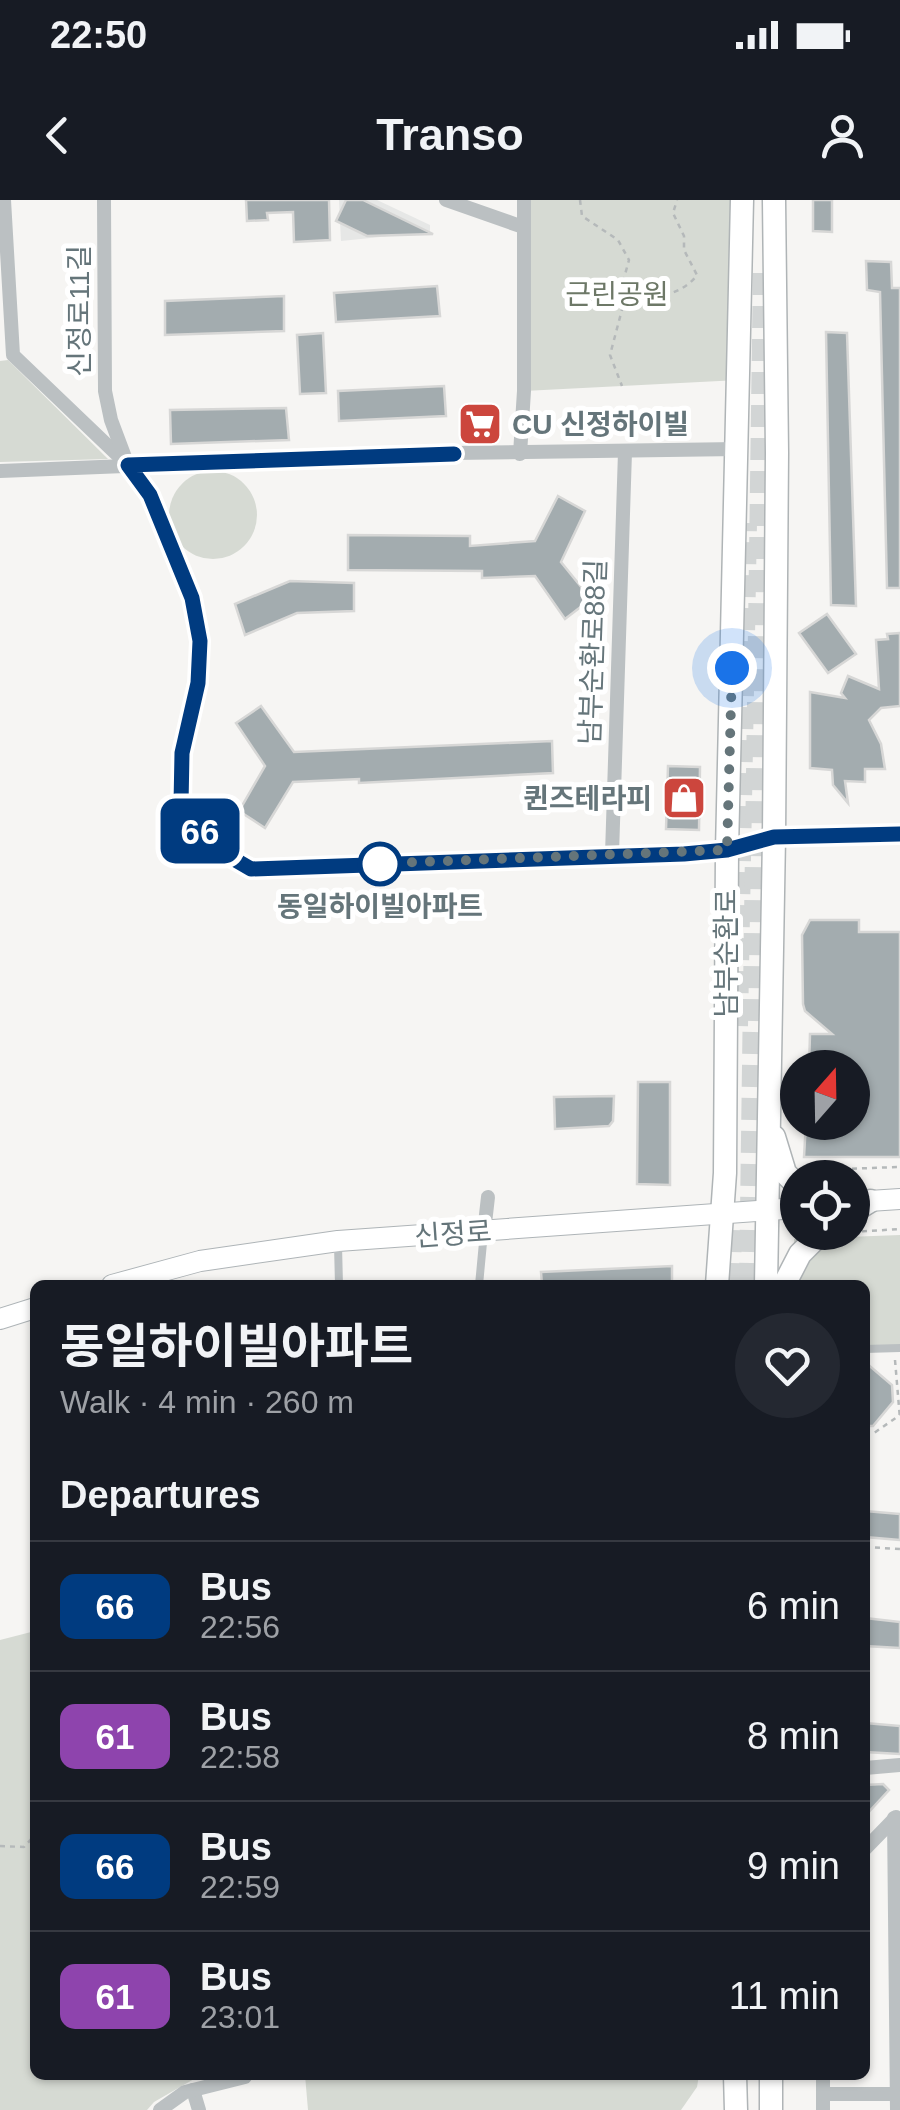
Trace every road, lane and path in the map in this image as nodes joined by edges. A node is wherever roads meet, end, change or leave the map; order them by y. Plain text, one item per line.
1 (4, 200) edge
2 (104, 200) edge
3 (446, 200) edge
4 (524, 200) edge
5 (580, 200) edge
6 (678, 200) edge
7 (742, 200) edge
8 (774, 200) edge
9 (523, 227) junction
10 (624, 302) junction
11 (622, 386) dead end
12 (738, 449) junction
13 (624, 452) junction
14 (520, 454) junction
15 (128, 465) junction
16 (0, 471) edge
17 (900, 834) edge
18 (774, 837) junction
19 (727, 850) junction
20 (612, 854) junction
21 (768, 1116) junction
22 (780, 1160) edge
23 (900, 1167) edge
24 (870, 1170) edge
25 (488, 1197) dead end
26 (900, 1199) edge
27 (870, 1203) edge
28 (780, 1210) edge
29 (767, 1211) junction
30 (722, 1214) junction
31 (900, 1229) edge
32 (870, 1231) edge
33 (484, 1232) junction
34 (338, 1240) junction
35 (804, 1250) edge
36 (130, 1280) edge
37 (339, 1280) edge
38 (479, 1280) edge
39 (716, 1280) edge
40 (766, 1280) edge
41 (787, 1280) edge
42 (30, 1310) edge
43 (0, 1319) edge
44 (898, 1348) edge
45 (870, 1349) edge
46 (899, 1417) edge
47 (870, 1432) edge
48 (870, 1547) edge
49 (900, 1548) edge
50 (900, 1765) edge
51 (870, 1768) edge
52 (897, 1816) edge
53 (30, 1840) edge
54 (870, 1844) edge
55 (0, 1846) edge
56 (236, 2080) edge
57 (735, 2080) edge
58 (750, 2080) edge
59 (771, 2080) edge
60 (193, 2090) junction
61 (898, 2099) edge
62 (823, 2102) edge
63 (160, 2110) edge
64 (199, 2110) edge
65 (736, 2110) edge
66 (750, 2110) edge
67 (772, 2110) edge

1 - 15 street
2 - 15 street, 신정로11길
3 - 9 street
4 - 9 street
5 - 10 path
6 - 10 path
7 - 12 main road, 남부순환로
8 - 18 main road, 남부순환로
9 - 14 street
10 - 11 path
12 - 13 street
12 - 19 main road, 남부순환로
13 - 14 street
13 - 20 street, 남부순환로88길
14 - 15 street
15 - 16 street
15 - 20 street
17 - 18 street
18 - 19 street
18 - 21 main road, 남부순환로
19 - 20 street
19 - 30 main road, 남부순환로
21 - 22 main road
21 - 29 main road, 남부순환로
23 - 24 path
25 - 33 street
26 - 27 main road
28 - 29 main road, 신정로
29 - 30 main road, 신정로
29 - 40 main road, 남부순환로
30 - 33 main road, 신정로
30 - 39 main road, 남부순환로
31 - 32 path
33 - 34 main road, 신정로
33 - 38 lane
34 - 36 main road, 신정로
34 - 37 lane
35 - 41 main road
42 - 43 main road
44 - 45 lane
44 - 46 path
46 - 47 path
48 - 49 path
50 - 51 street
52 - 54 street
52 - 61 street
53 - 55 path
56 - 60 street
57 - 65 main road
58 - 66 main road
59 - 67 main road
60 - 63 street
60 - 64 street
61 - 62 street

